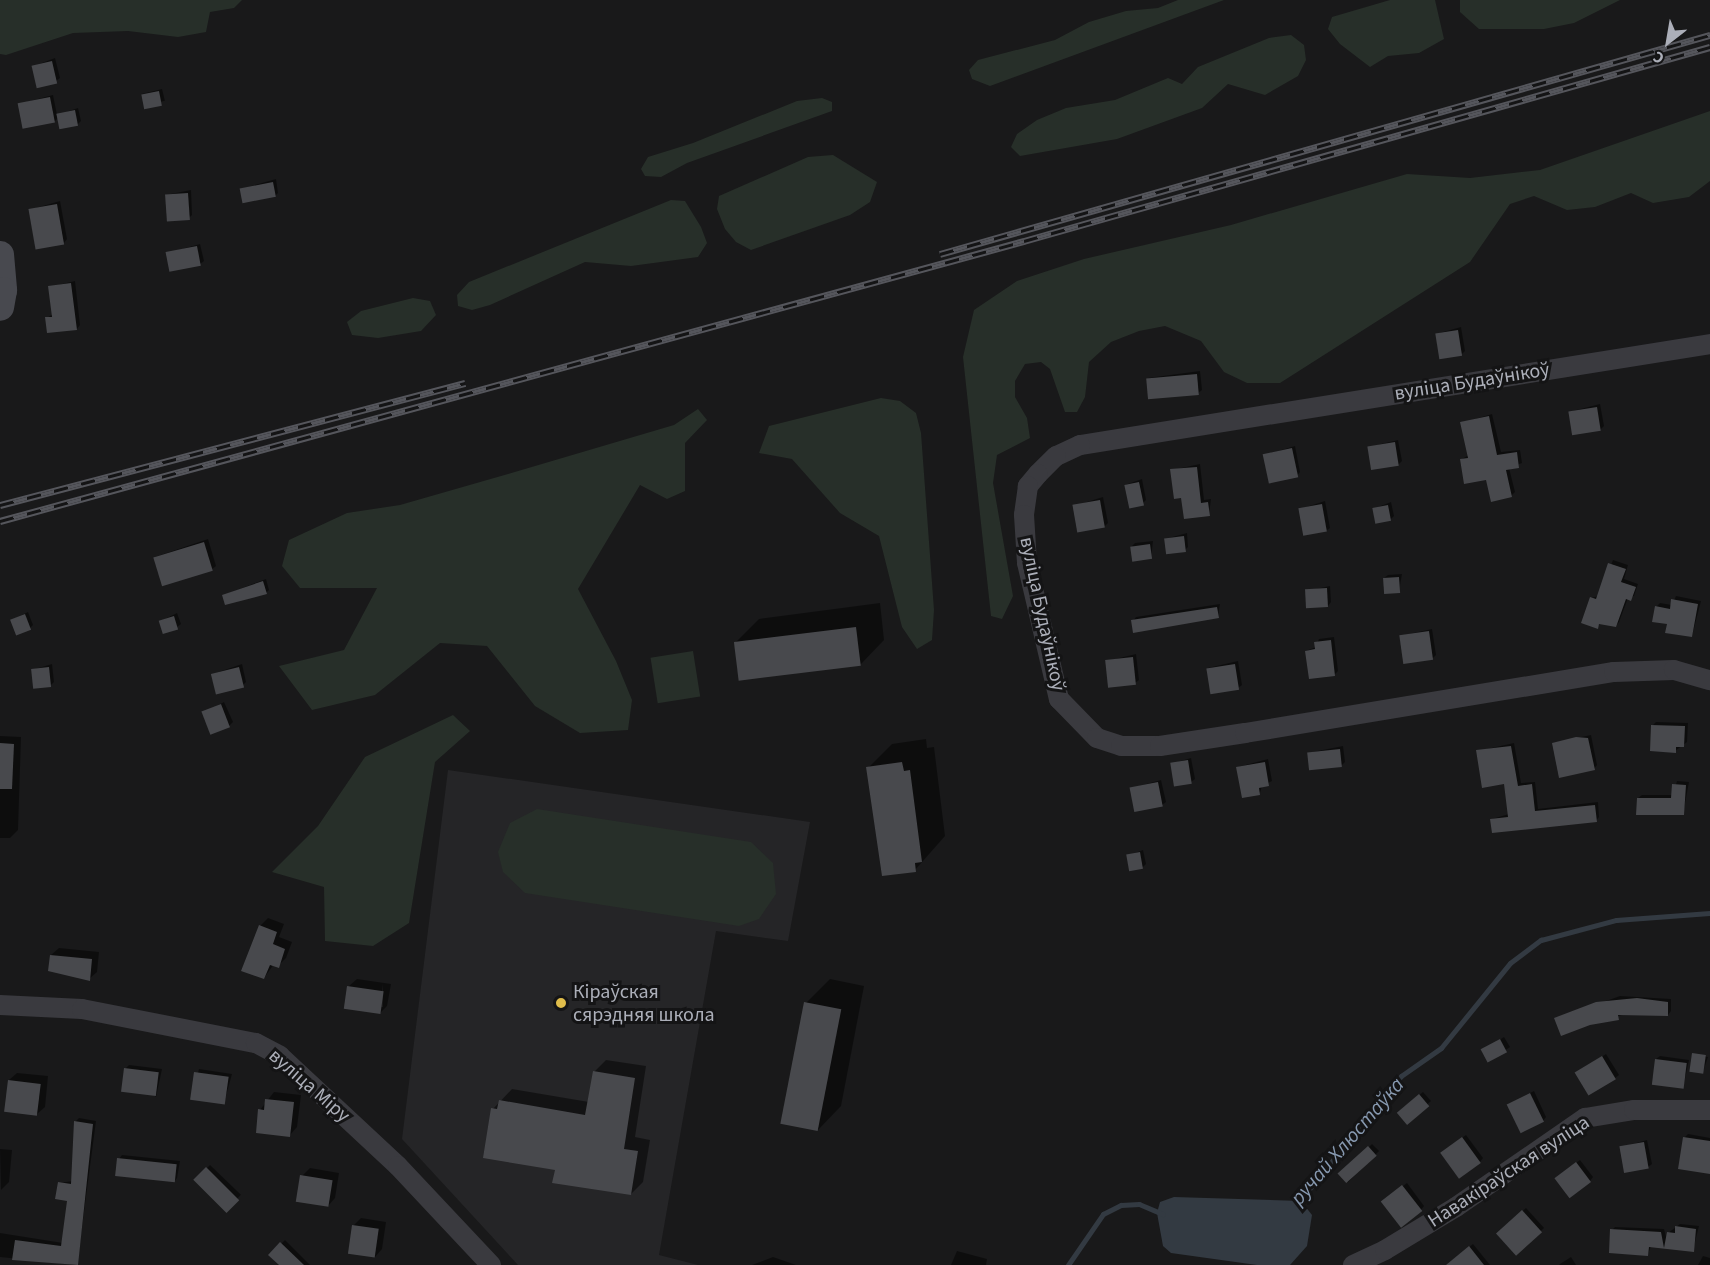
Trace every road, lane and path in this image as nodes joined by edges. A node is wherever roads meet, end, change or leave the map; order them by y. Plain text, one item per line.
1 (0, 254) edge
2 (0, 307) edge
3 (1710, 344) edge
4 (1710, 680) edge
5 (0, 1005) edge
6 (1710, 1110) edge
7 (491, 1265) edge
8 (1353, 1265) edge

1 - 2 street
3 - 4 street, вуліца Будаўнікоў
5 - 7 street, вуліца Міру
6 - 8 street, Навакіраўская вуліца

